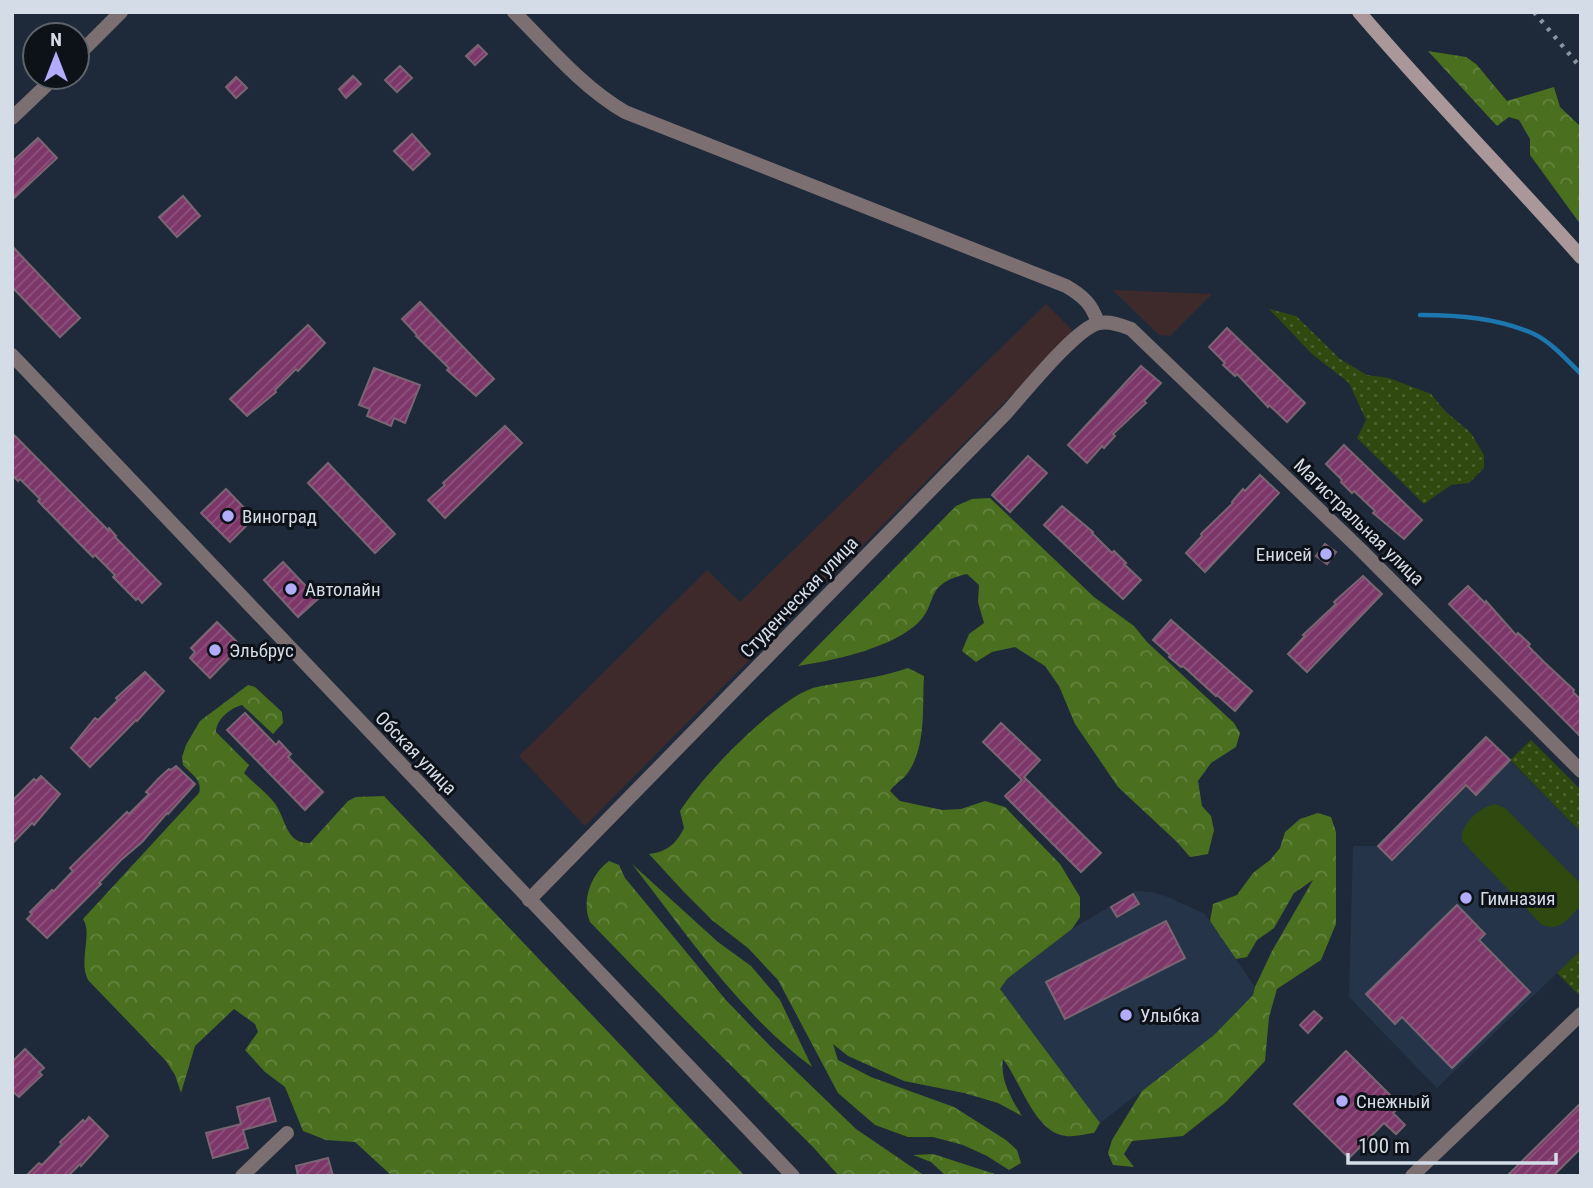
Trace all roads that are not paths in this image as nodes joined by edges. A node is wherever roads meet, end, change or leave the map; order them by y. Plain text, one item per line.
1 (121, 12) edge
2 (514, 12) edge
3 (1359, 12) edge
4 (91, 42) edge
5 (40, 91) edge
6 (12, 118) edge
7 (1581, 257) edge
8 (1098, 323) junction
9 (12, 355) edge
10 (1581, 771) edge
11 (529, 900) junction
12 (1581, 1014) edge
13 (287, 1133) dead end
14 (242, 1176) edge
15 (793, 1176) edge
16 (1412, 1176) edge

1 - 4 street
2 - 8 street
3 - 7 main road
5 - 6 street
8 - 10 street, Магистральная улица
8 - 11 street, Студенческая улица
9 - 11 street, Обская улица
11 - 15 street, Обская улица
12 - 16 street
13 - 14 street

